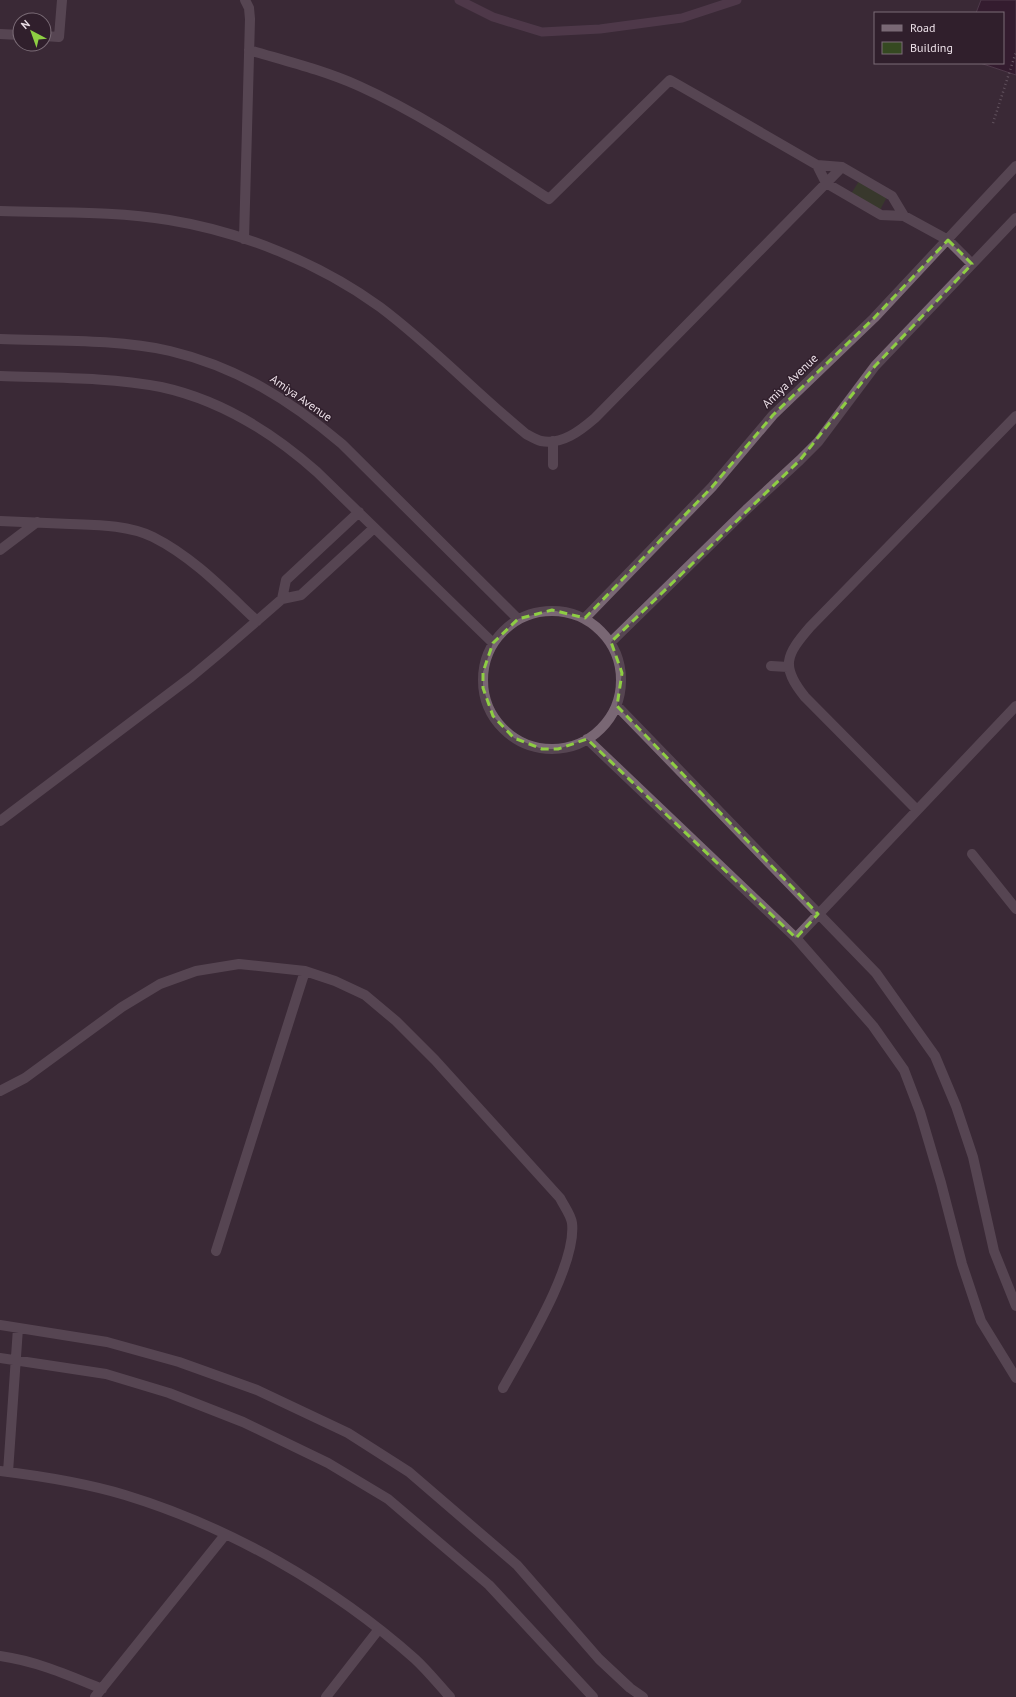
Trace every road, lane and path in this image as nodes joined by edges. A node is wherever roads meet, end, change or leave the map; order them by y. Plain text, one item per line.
1 (62, 0) edge
2 (245, 0) edge
3 (0, 34) edge
4 (12, 35) edge
5 (52, 37) edge
6 (249, 50) junction
7 (1016, 52) edge
8 (993, 123) dead end
9 (817, 165) junction
10 (1016, 166) edge
11 (842, 167) junction
12 (826, 183) junction
13 (0, 211) edge
14 (904, 216) junction
15 (1016, 218) edge
16 (244, 238) junction
17 (948, 240) junction
18 (972, 264) junction
19 (0, 339) edge
20 (0, 376) edge
21 (1016, 416) edge
22 (553, 441) junction
23 (553, 465) dead end
24 (359, 512) junction
25 (0, 521) edge
26 (37, 522) junction
27 (374, 528) junction
28 (0, 550) edge
29 (282, 599) junction
30 (585, 618) junction
31 (518, 619) junction
32 (257, 621) junction
33 (611, 642) junction
34 (493, 643) junction
35 (771, 666) dead end
36 (788, 667) junction
37 (617, 706) junction
38 (1016, 706) edge
39 (587, 740) junction
40 (917, 810) junction
41 (0, 821) edge
42 (972, 854) dead end
43 (1016, 909) edge
44 (818, 914) junction
45 (796, 938) junction
46 (305, 971) junction
47 (0, 1091) edge
48 (216, 1251) dead end
49 (1016, 1306) edge
50 (0, 1325) edge
51 (18, 1328) junction
52 (0, 1358) edge
53 (16, 1361) junction
54 (1016, 1378) edge
55 (503, 1388) dead end
56 (4, 1471) edge
57 (225, 1535) junction
58 (380, 1629) junction
59 (0, 1656) edge
60 (99, 1693) edge
61 (326, 1697) edge
62 (450, 1697) edge
63 (593, 1697) edge
64 (643, 1697) edge

1 - 5 street
2 - 6 street
3 - 4 street
6 - 9 street
6 - 16 street
7 - 8 path
9 - 11 street
9 - 12 street
10 - 17 street, Amiya Avenue
11 - 12 street
11 - 14 street
12 - 14 street
12 - 22 street
13 - 16 street
14 - 17 street
15 - 18 street
16 - 22 street
17 - 18 street
17 - 30 street, Amiya Avenue
18 - 33 street
19 - 31 street, Amiya Avenue
20 - 24 street
21 - 36 street
22 - 23 street
24 - 27 street
24 - 29 street
25 - 26 street
26 - 28 street
26 - 32 street
27 - 29 street
27 - 34 street
29 - 32 street
30 - 31 street
30 - 33 street
31 - 34 street
32 - 41 street
33 - 37 street
34 - 39 street
35 - 36 street
36 - 40 street
37 - 39 street
37 - 44 street
38 - 40 street
39 - 45 street
40 - 44 street
42 - 43 street
44 - 45 street
44 - 49 street
45 - 54 street
46 - 47 street
46 - 48 street
46 - 55 street
50 - 51 street
51 - 53 street
51 - 64 street
52 - 53 street
53 - 56 street
53 - 63 street
56 - 57 street
57 - 58 street
57 - 60 street
58 - 61 street
58 - 62 street
59 - 60 street

